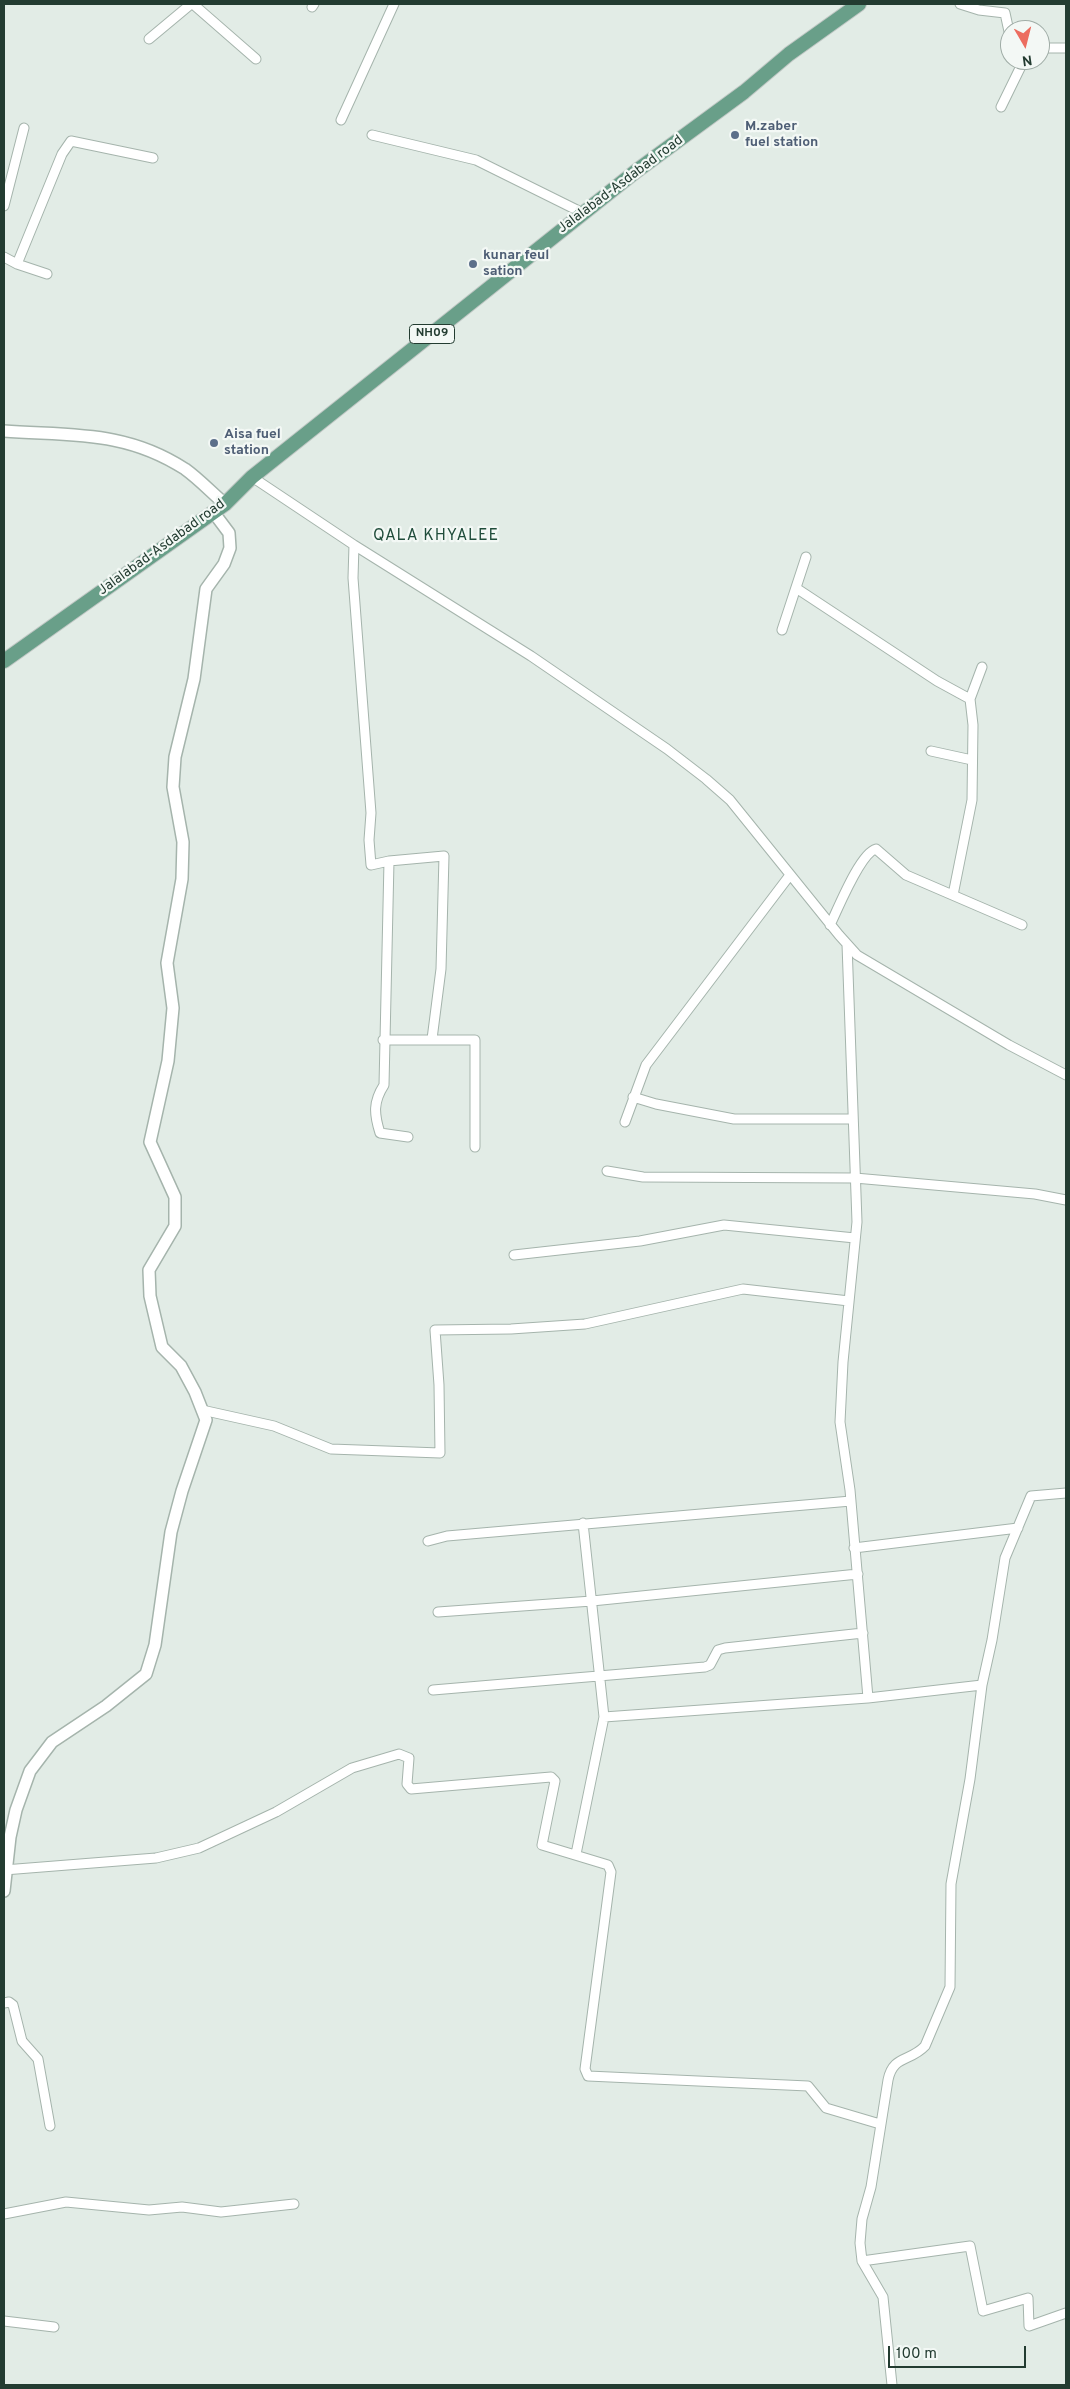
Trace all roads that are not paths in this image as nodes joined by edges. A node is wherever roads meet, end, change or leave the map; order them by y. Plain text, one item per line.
1 (192, 4) edge
2 (394, 4) edge
3 (859, 4) edge
4 (960, 4) edge
5 (1007, 20) edge
6 (149, 39) dead end
7 (1050, 48) edge
8 (1066, 48) edge
9 (256, 59) dead end
10 (1019, 70) edge
11 (1001, 107) dead end
12 (341, 120) dead end
13 (24, 128) dead end
14 (372, 135) dead end
15 (153, 158) dead end
16 (4, 206) edge
17 (583, 213) junction
18 (4, 257) edge
19 (17, 264) junction
20 (47, 274) dead end
21 (4, 431) edge
22 (252, 477) junction
23 (220, 509) junction
24 (354, 544) junction
25 (806, 557) dead end
26 (796, 588) junction
27 (782, 630) dead end
28 (4, 661) edge
29 (982, 667) dead end
30 (970, 699) junction
31 (931, 751) dead end
32 (972, 760) junction
33 (389, 861) junction
34 (790, 875) junction
35 (953, 895) junction
36 (830, 925) junction
37 (1022, 925) dead end
38 (847, 944) junction
39 (432, 1039) junction
40 (383, 1040) junction
41 (1066, 1074) edge
42 (633, 1097) junction
43 (853, 1119) junction
44 (625, 1122) dead end
45 (408, 1137) dead end
46 (475, 1147) dead end
47 (607, 1171) dead end
48 (855, 1178) junction
49 (1066, 1200) edge
50 (855, 1238) junction
51 (514, 1255) dead end
52 (849, 1301) junction
53 (202, 1410) junction
54 (1066, 1493) edge
55 (851, 1501) junction
56 (583, 1523) junction
57 (1018, 1528) junction
58 (428, 1541) dead end
59 (854, 1548) junction
60 (858, 1574) junction
61 (592, 1601) junction
62 (438, 1612) dead end
63 (863, 1633) junction
64 (599, 1676) junction
65 (982, 1685) junction
66 (433, 1690) dead end
67 (868, 1698) junction
68 (604, 1717) junction
69 (576, 1854) junction
70 (6, 1870) edge
71 (4, 1891) edge
72 (4, 2003) edge
73 (880, 2124) junction
74 (50, 2126) dead end
75 (294, 2204) dead end
76 (4, 2214) edge
77 (862, 2260) junction
78 (1066, 2313) edge
79 (4, 2321) edge
80 (54, 2327) dead end
81 (892, 2385) edge

1 - 6 street
1 - 9 street
2 - 12 street
3 - 17 main road, Jalalabad-Asdabad road / NH09
4 - 5 street
7 - 8 street
10 - 11 street
13 - 16 street
14 - 17 street
15 - 19 street
17 - 22 main road, Jalalabad-Asdabad road / NH09
18 - 19 street
19 - 20 street
21 - 23 street
22 - 23 main road, Jalalabad-Asdabad road / NH09
22 - 24 street
23 - 28 main road, Jalalabad-Asdabad road / NH09
23 - 53 street
24 - 33 street
24 - 34 street
25 - 26 street
26 - 27 street
26 - 30 street
29 - 30 street
30 - 32 street
31 - 32 street
32 - 35 street
33 - 39 street
33 - 40 street
34 - 36 street
34 - 42 street
35 - 36 street
35 - 37 street
36 - 38 street
38 - 41 street
38 - 43 street
39 - 40 street
39 - 46 street
40 - 45 street
42 - 43 street
42 - 44 street
43 - 48 street
47 - 48 street
48 - 49 street
48 - 50 street
50 - 51 street
50 - 52 street
52 - 53 street
52 - 55 street
53 - 70 street
54 - 57 street
55 - 56 street
55 - 59 street
56 - 58 street
56 - 61 street
57 - 59 street
57 - 65 street
59 - 60 street
60 - 61 street
60 - 63 street
61 - 62 street
61 - 64 street
63 - 64 street
63 - 67 street
64 - 66 street
64 - 68 street
65 - 67 street
65 - 73 street
67 - 68 street
68 - 69 street
69 - 70 street
69 - 73 street
70 - 71 street
72 - 74 street
73 - 77 street
75 - 76 street
77 - 78 street
77 - 81 street
79 - 80 street

